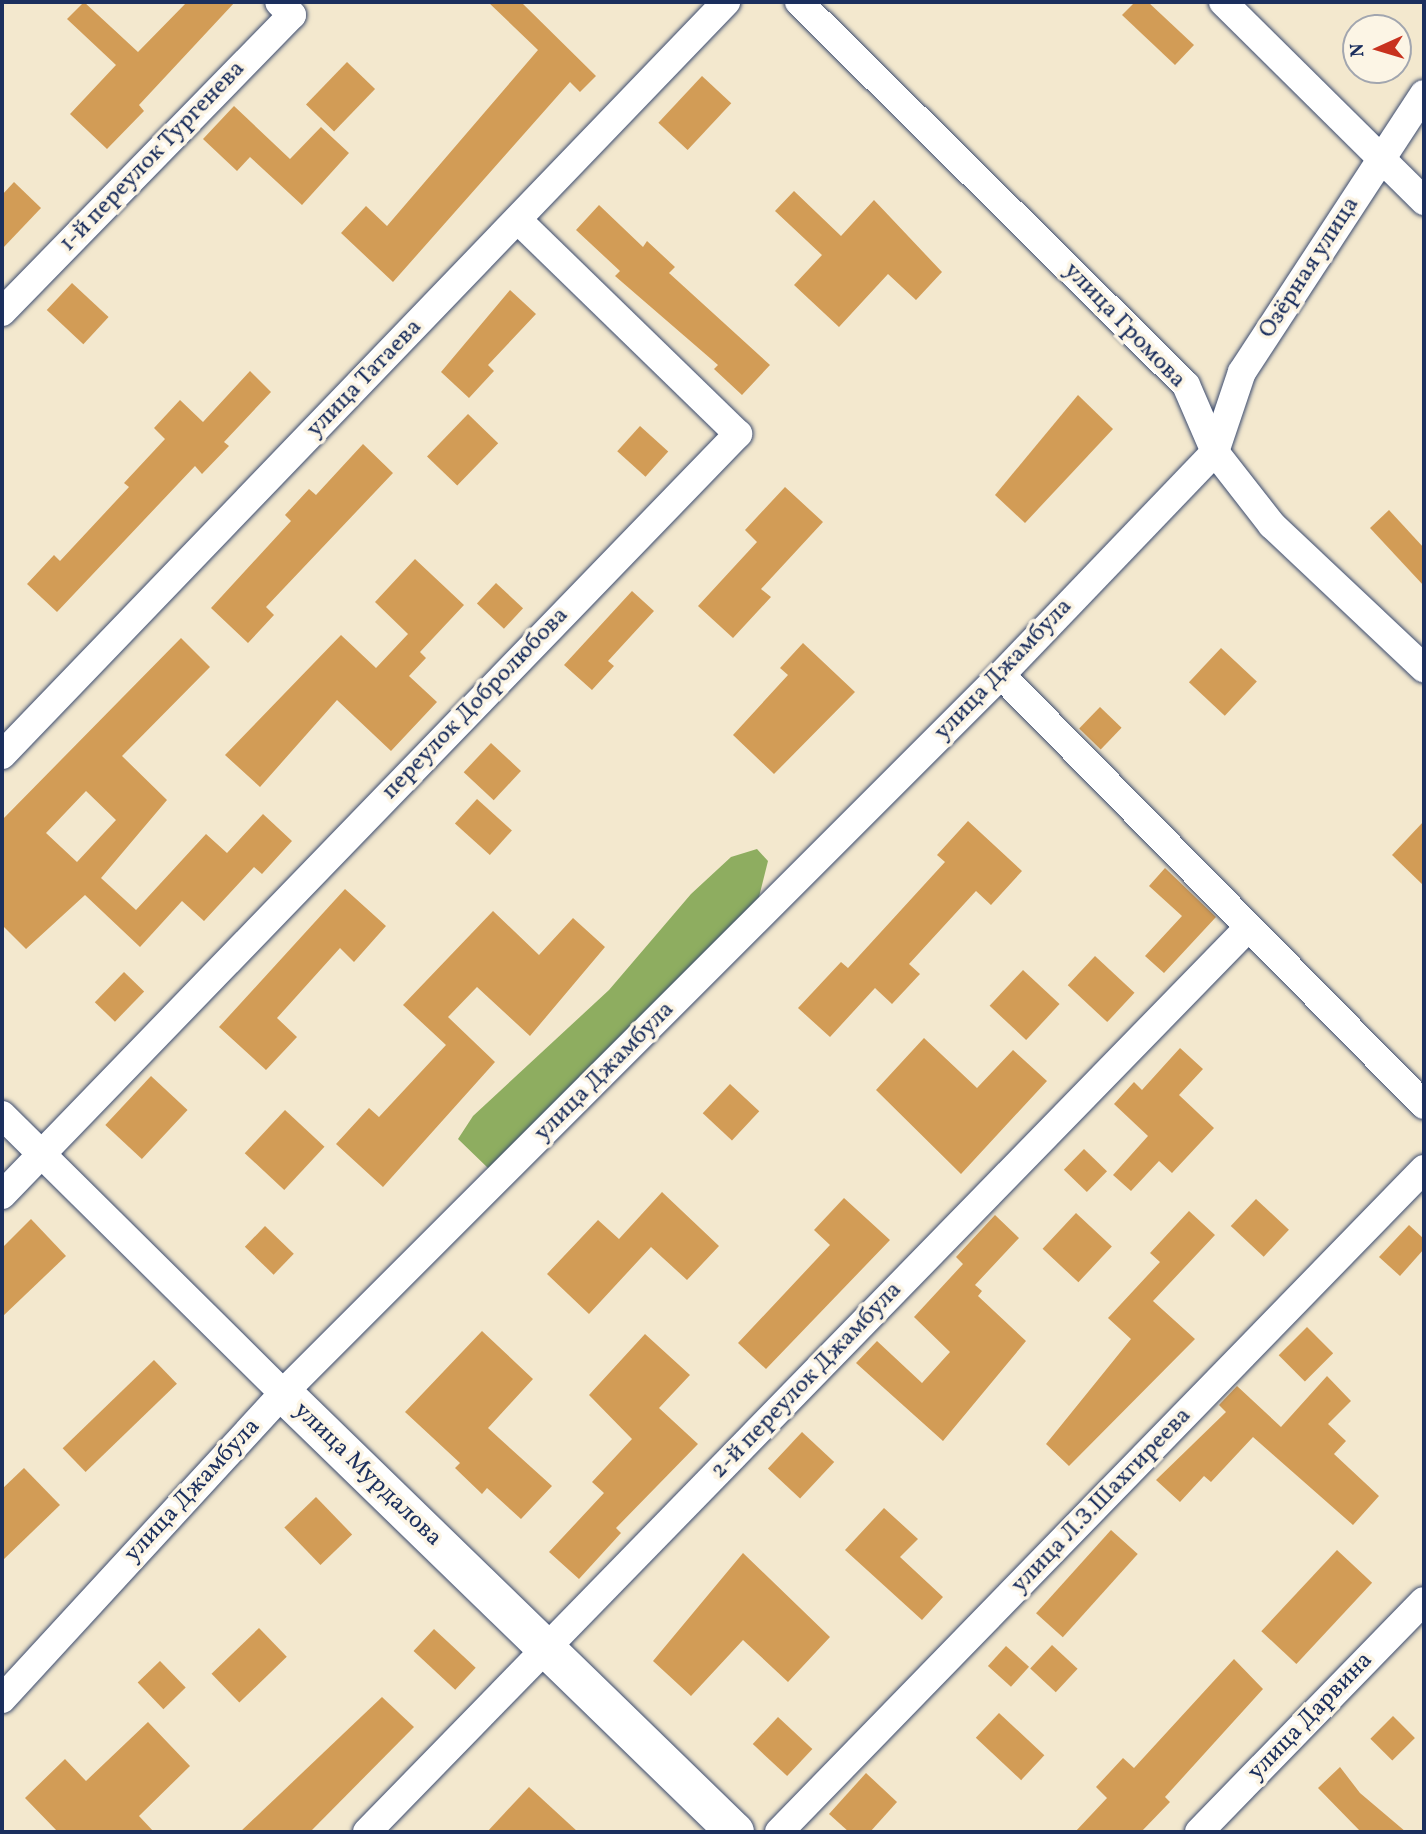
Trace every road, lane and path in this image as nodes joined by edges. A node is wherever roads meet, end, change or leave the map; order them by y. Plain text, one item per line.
1 (279, 2) edge
2 (726, 2) edge
3 (799, 2) edge
4 (1223, 2) edge
5 (1424, 94) edge
6 (1382, 159) junction
7 (1424, 201) edge
8 (518, 220) junction
9 (2, 312) edge
10 (1215, 452) junction
11 (1424, 668) edge
12 (1001, 675) junction
13 (2, 755) edge
14 (1246, 930) junction
15 (1424, 1105) edge
16 (2, 1115) edge
17 (41, 1154) junction
18 (1424, 1169) edge
19 (2, 1195) edge
20 (283, 1393) junction
21 (1424, 1601) edge
22 (545, 1649) junction
23 (2, 1699) edge
24 (1204, 1830) edge
25 (367, 1832) edge
26 (735, 1832) edge
27 (779, 1832) edge

1 - 9 street, 1-й переулок Тургенева
2 - 8 street, улица Татаева
3 - 10 street, улица Громова
4 - 6 street
5 - 6 street, Озёрная улица
6 - 7 street
6 - 10 street, Озёрная улица
8 - 13 street, улица Татаева
8 - 17 street, переулок Добролюбова
10 - 11 street, улица Громова
10 - 12 street, улица Джамбула
12 - 14 street
12 - 20 street, улица Джамбула
14 - 15 street
14 - 22 street, 2-й переулок Джамбула
16 - 17 street, улица Мурдалова
17 - 19 street, переулок Добролюбова
17 - 20 street, улица Мурдалова
18 - 27 street, улица Л.З.Шахгиреева
20 - 22 street, улица Мурдалова
20 - 23 street, улица Джамбула
21 - 24 street, улица Дарвина
22 - 25 street, 2-й переулок Джамбула
22 - 26 street, улица Мурдалова

